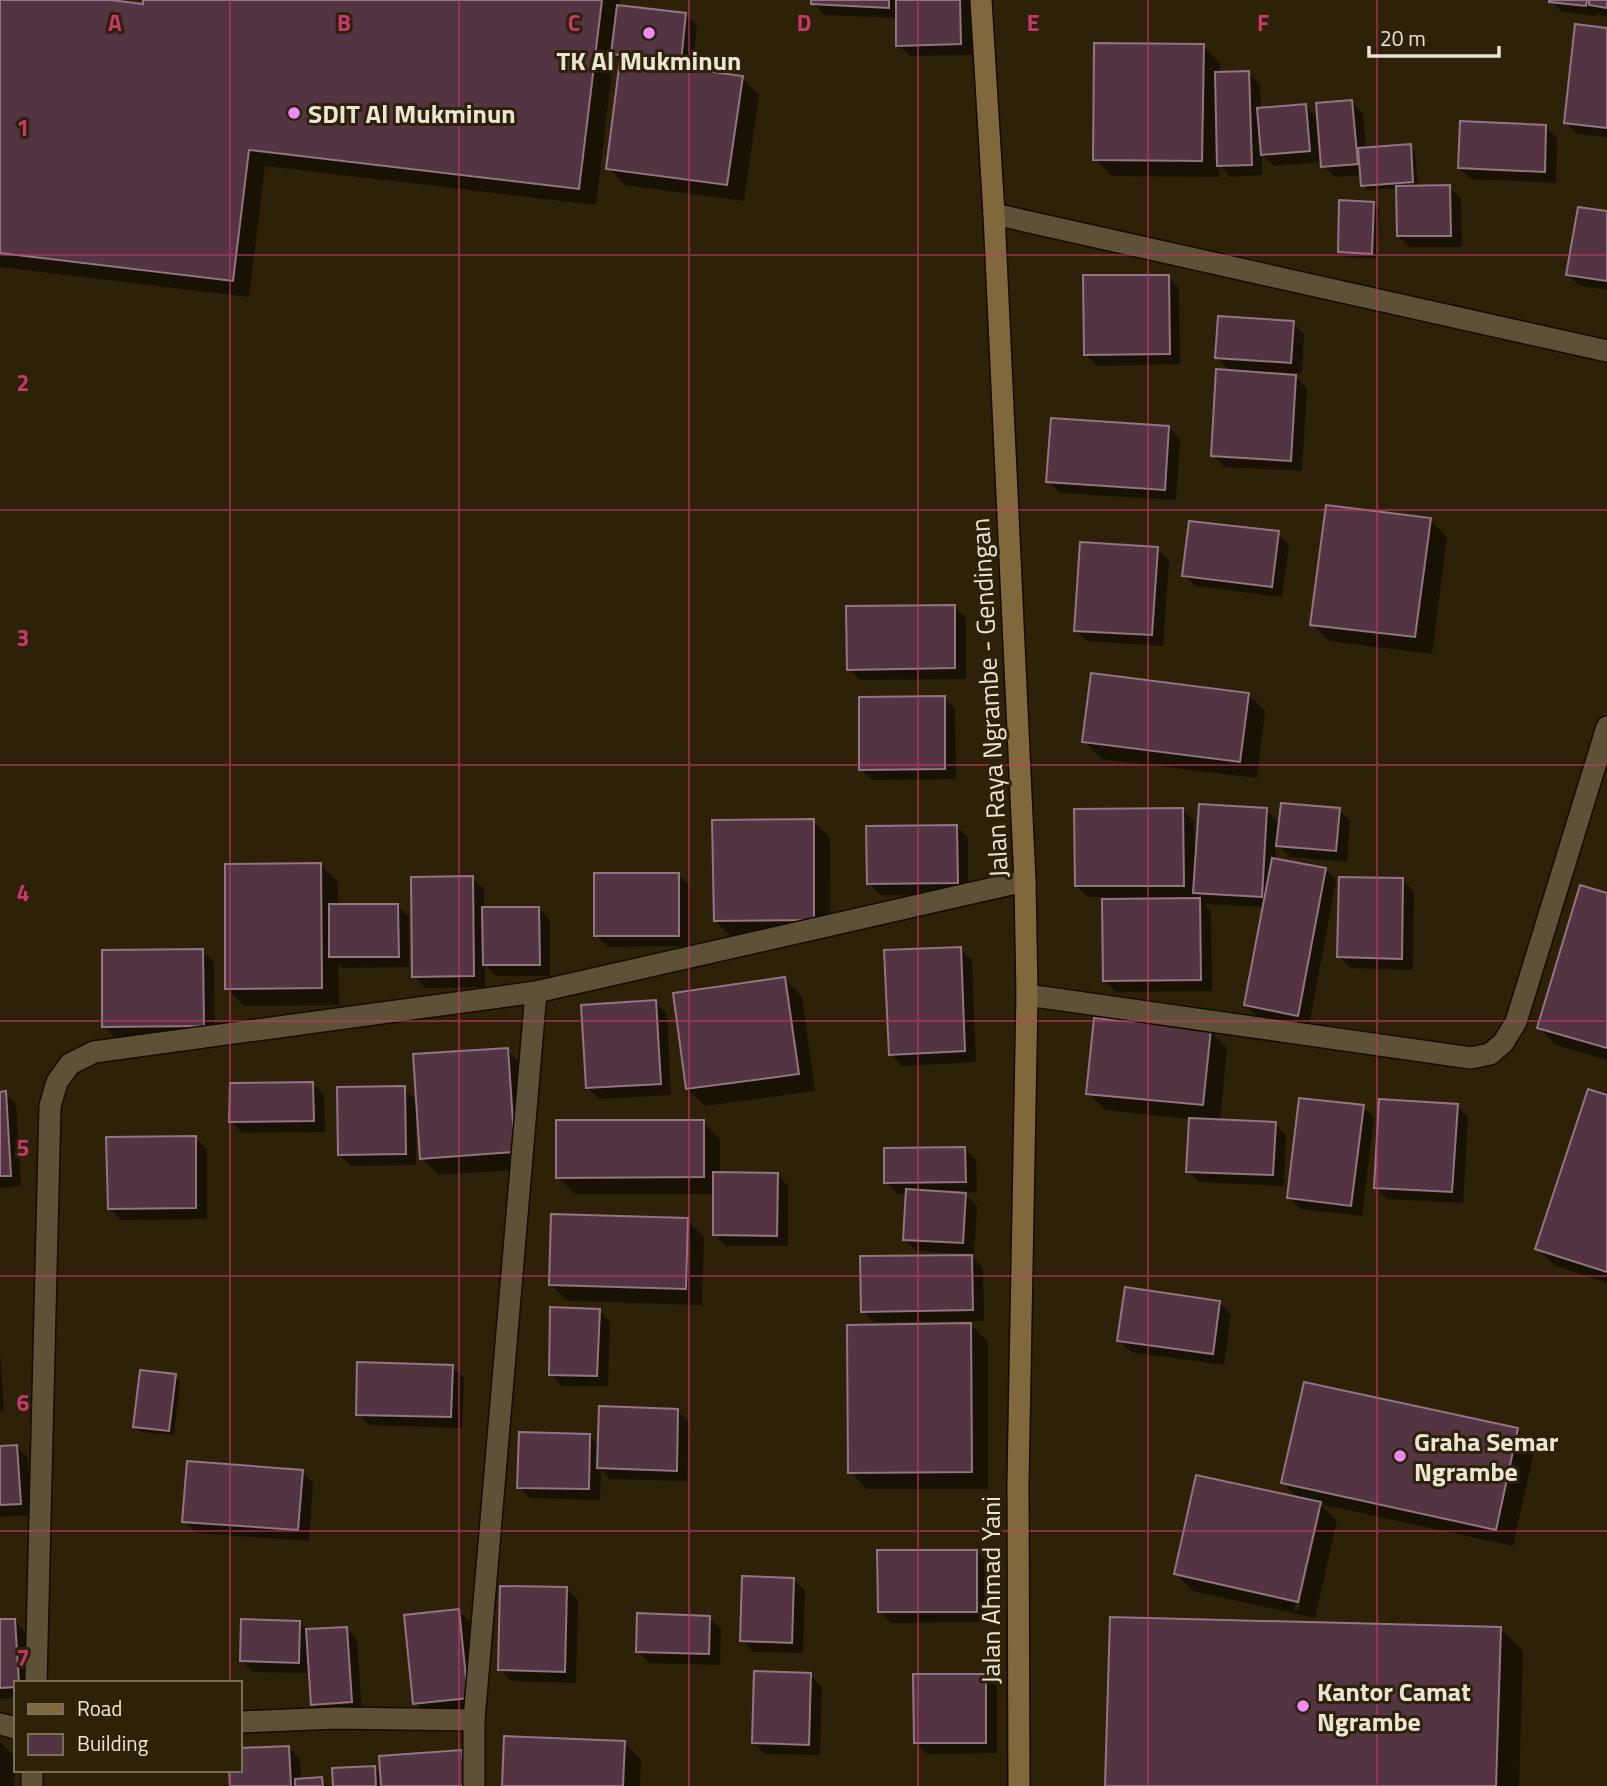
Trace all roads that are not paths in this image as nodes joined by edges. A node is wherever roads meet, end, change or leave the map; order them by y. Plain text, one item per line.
1 (981, 0) edge
2 (994, 214) junction
3 (1607, 351) edge
4 (1607, 727) edge
5 (1026, 881) junction
6 (536, 992) junction
7 (1027, 995) junction
8 (1019, 1394) joint
9 (36, 1681) edge
10 (474, 1720) junction
11 (242, 1722) edge
12 (474, 1786) edge
13 (1019, 1786) edge

1 - 2 main road, Jalan Raya Ngrambe - Gendingan
2 - 3 street
2 - 5 main road, Jalan Raya Ngrambe - Gendingan
4 - 7 street
5 - 6 street
5 - 7 main road, Jalan Raya Ngrambe - Gendingan
6 - 9 street
6 - 10 street
7 - 8 main road, Jalan Raya Ngrambe - Gendingan
8 - 13 main road, Jalan Ahmad Yani
10 - 11 street
10 - 12 street

